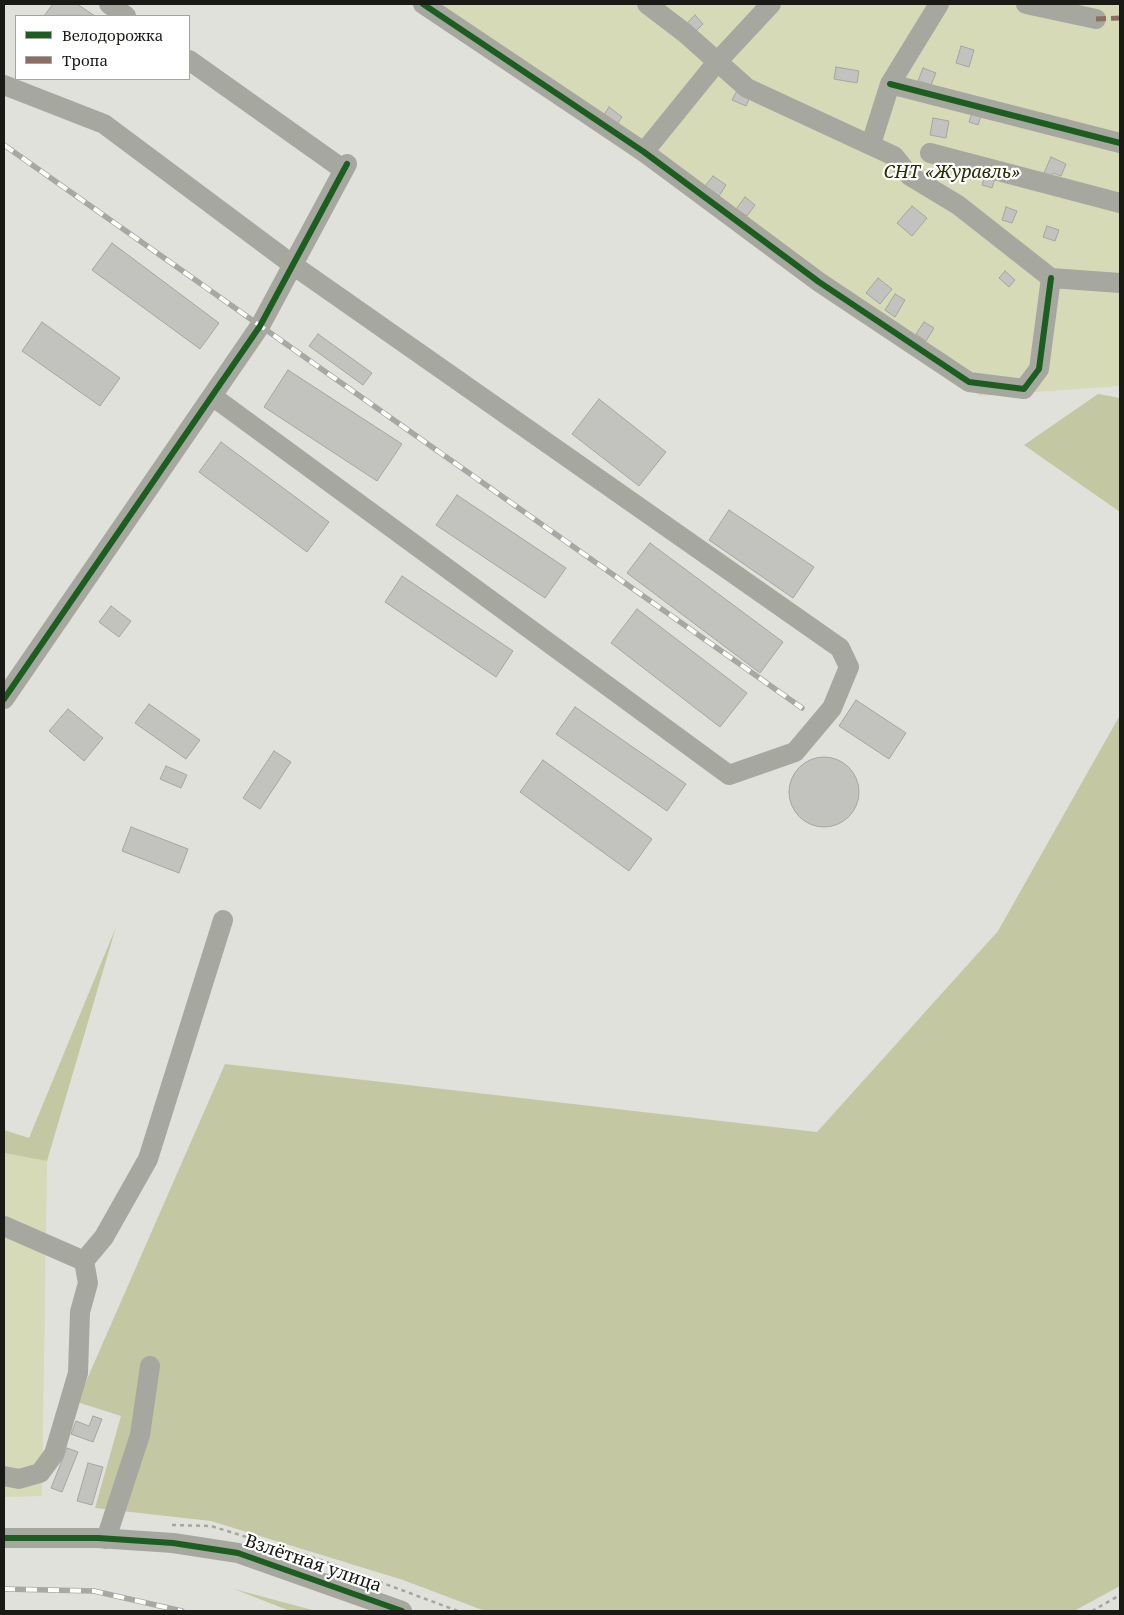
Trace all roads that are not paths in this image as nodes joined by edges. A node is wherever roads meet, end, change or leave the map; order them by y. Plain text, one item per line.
1 (109, 4) edge
2 (423, 4) edge
3 (647, 4) edge
4 (771, 4) edge
5 (939, 4) edge
6 (1026, 4) edge
7 (125, 15) edge
8 (1096, 19) dead end
9 (190, 61) edge
10 (717, 62) junction
11 (890, 84) junction
12 (4, 85) edge
13 (1120, 143) edge
14 (871, 144) junction
15 (644, 152) junction
16 (930, 154) dead end
17 (1120, 203) edge
18 (293, 265) junction
19 (1051, 278) junction
20 (1120, 283) edge
21 (212, 396) junction
22 (4, 699) edge
23 (223, 920) dead end
24 (4, 1226) edge
25 (84, 1261) junction
26 (150, 1366) dead end
27 (4, 1476) edge
28 (4, 1538) edge
29 (106, 1539) junction
30 (402, 1611) edge

1 - 7 street
2 - 15 street
3 - 10 street
4 - 10 street
5 - 11 street
6 - 8 street
9 - 18 street
10 - 14 street
10 - 15 street
11 - 13 street
11 - 14 street
12 - 18 street
14 - 19 street
15 - 19 street
16 - 17 street
18 - 21 street
18 - 21 street
19 - 20 street
21 - 22 street
23 - 25 street
24 - 25 street
25 - 27 street
26 - 29 street
28 - 29 street, Взлётная улица
29 - 30 street, Взлётная улица

